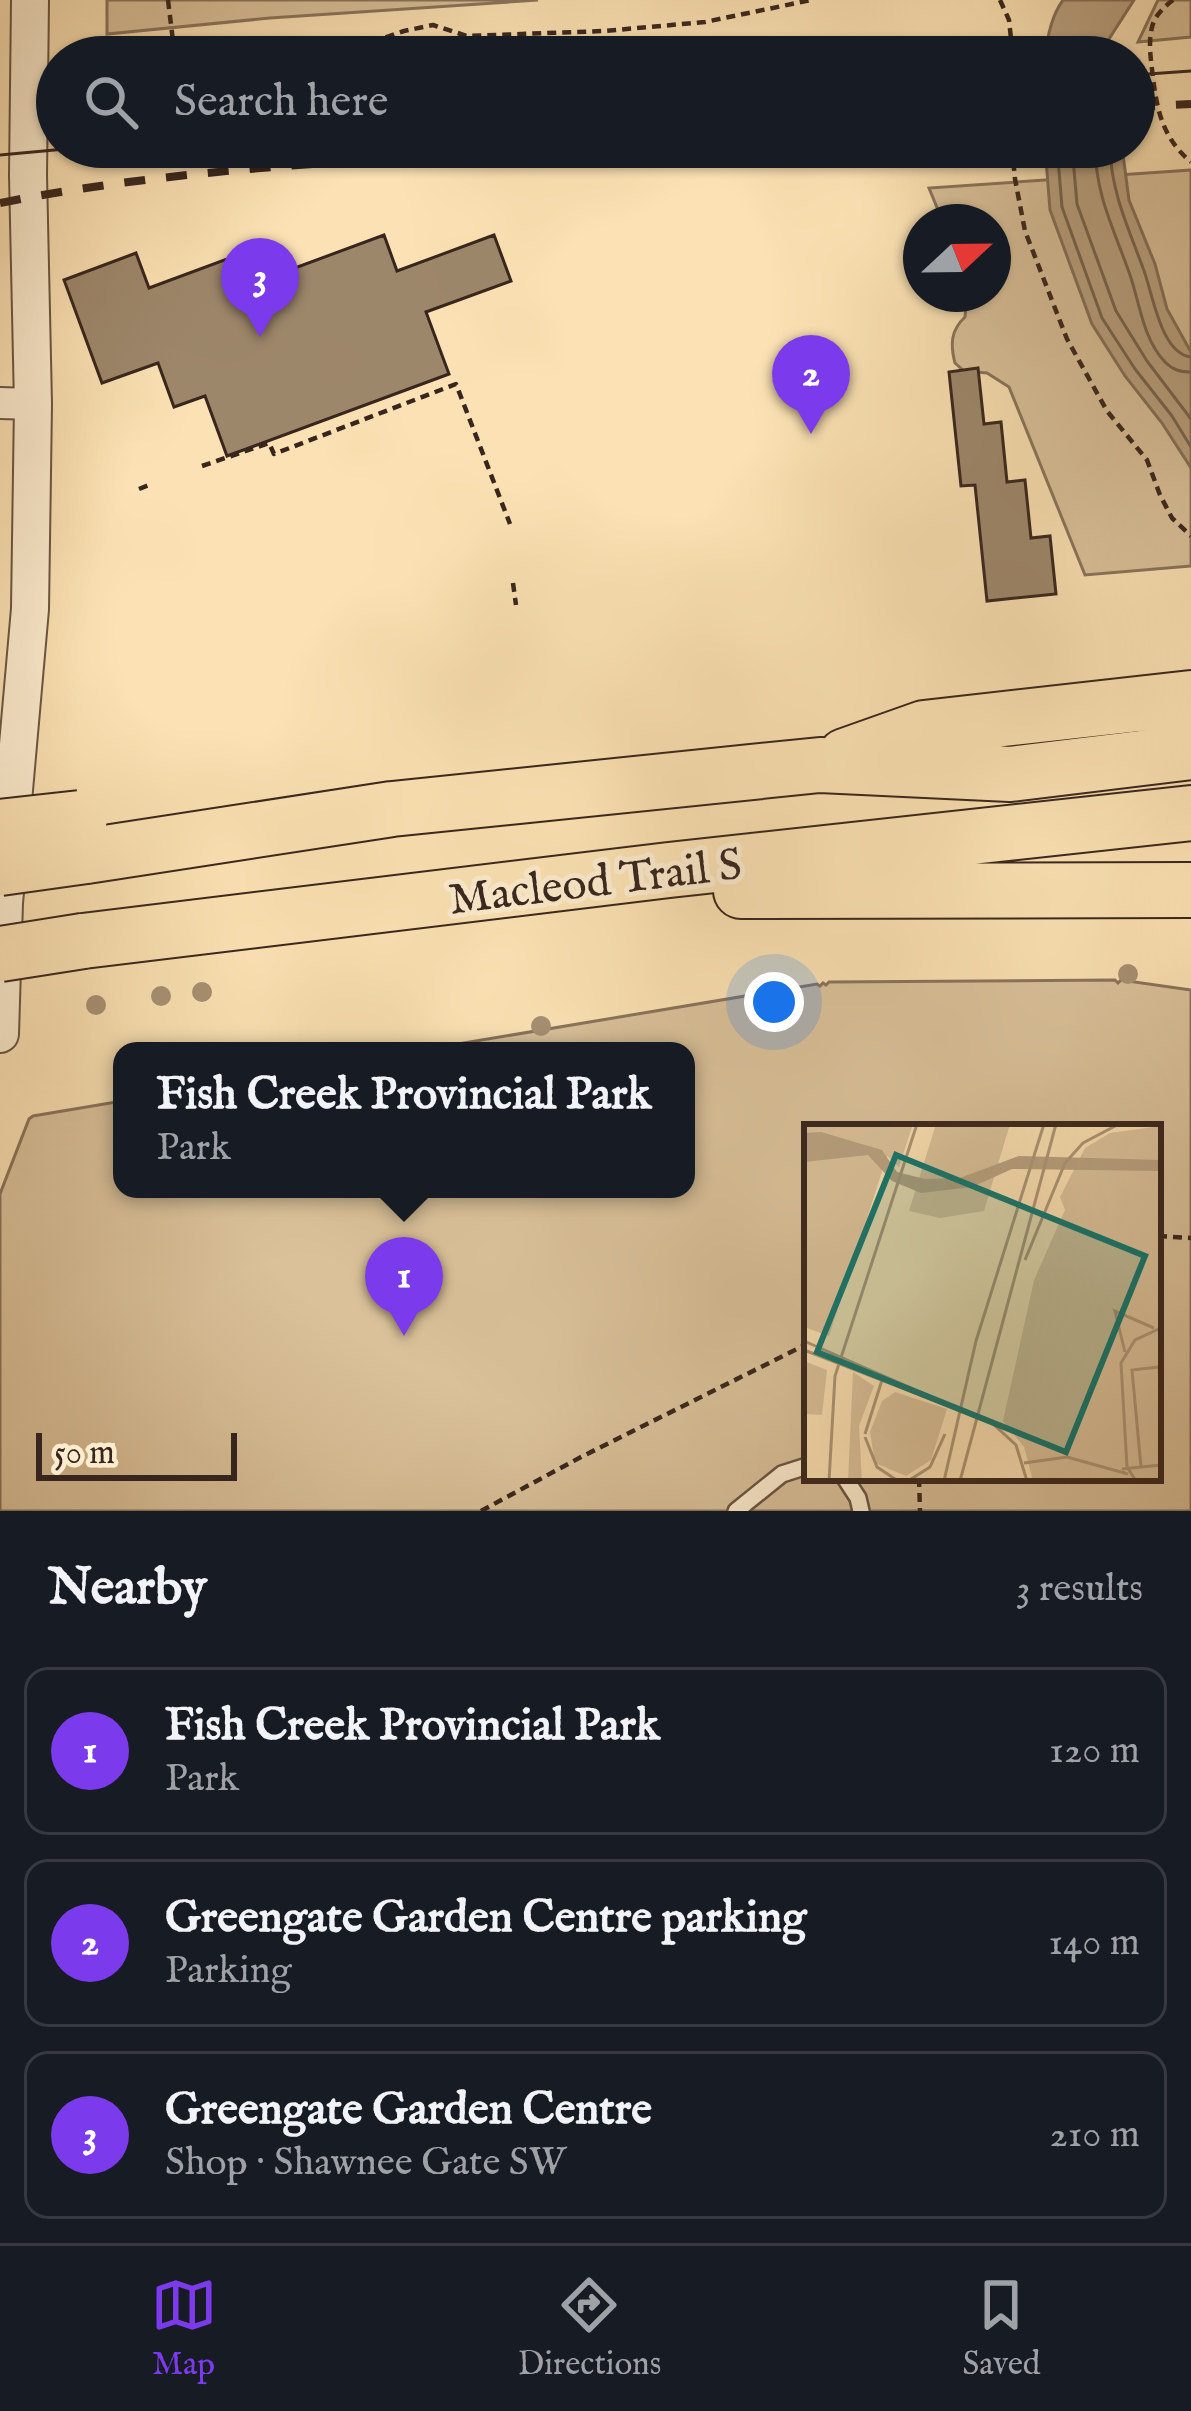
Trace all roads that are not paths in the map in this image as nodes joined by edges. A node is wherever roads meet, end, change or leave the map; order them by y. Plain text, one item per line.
1 (30, 0) edge
2 (16, 404) edge
3 (1191, 698) edge
4 (1191, 752) edge
5 (820, 765) junction
6 (1191, 813) edge
7 (0, 826) edge
8 (83, 837) junction
9 (0, 844) edge
10 (669, 870) junction
11 (1191, 890) edge
12 (2, 908) edge
13 (0, 1034) edge
14 (804, 1467) edge
15 (847, 1481) edge
16 (736, 1511) edge
17 (861, 1511) edge

1 - 2 street
2 - 12 street
3 - 5 highway
4 - 5 highway, Macleod Trail S
5 - 8 highway, Macleod Trail S
6 - 10 highway, Macleod Trail S
7 - 8 highway, bridge
8 - 12 highway, Macleod Trail S, bridge
9 - 12 street
10 - 11 highway
10 - 12 highway, Macleod Trail S, bridge
12 - 13 street
14 - 16 lane
15 - 17 lane

